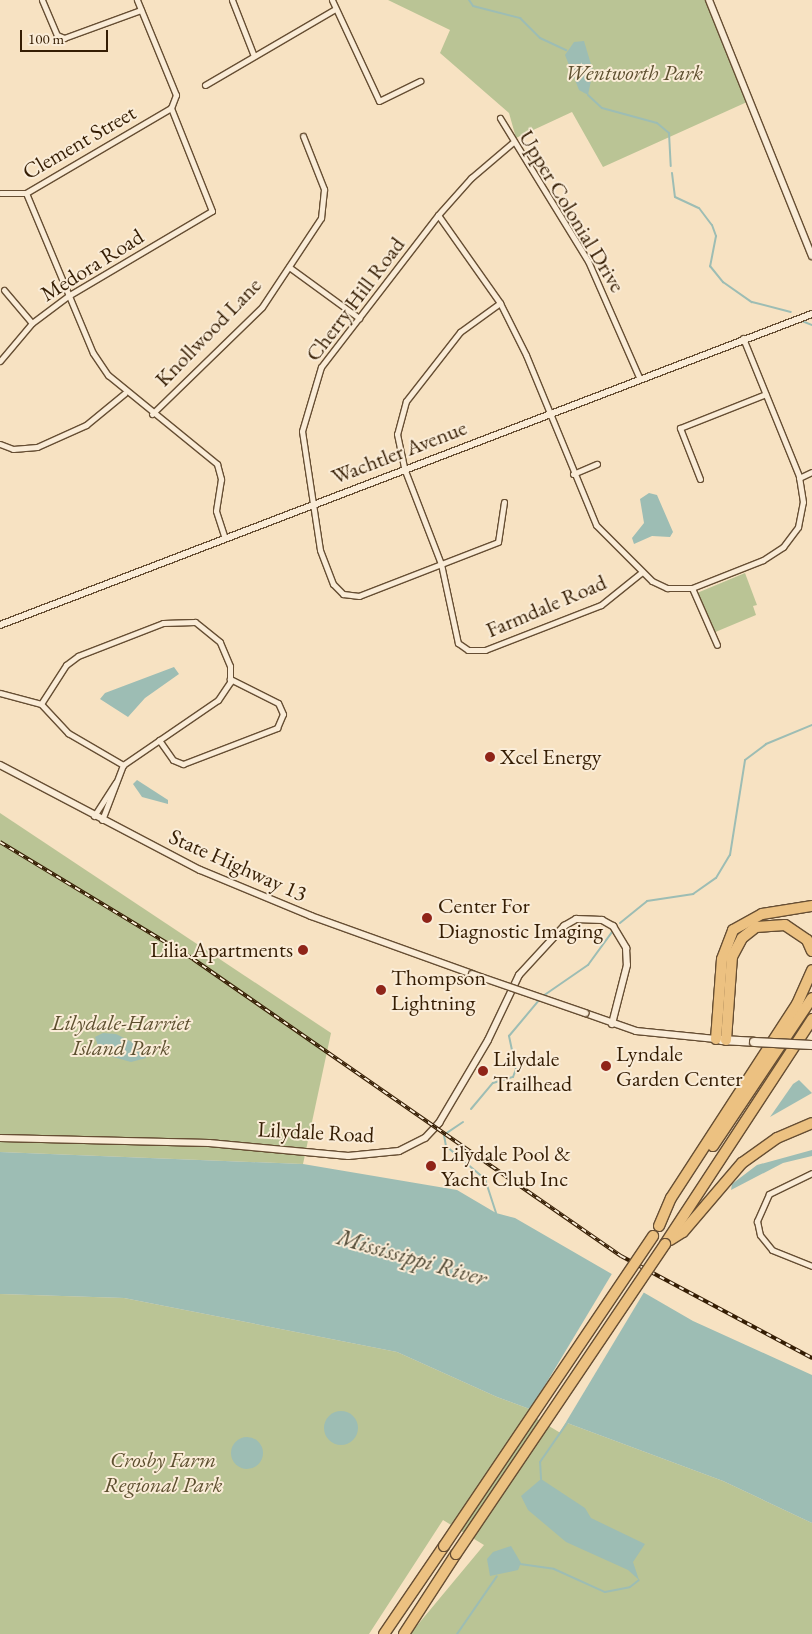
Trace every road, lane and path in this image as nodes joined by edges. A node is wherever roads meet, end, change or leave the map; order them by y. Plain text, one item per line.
1 (42, 0) edge
2 (137, 0) edge
3 (232, 0) edge
4 (332, 0) edge
5 (708, 0) edge
6 (336, 9) junction
7 (141, 10) junction
8 (254, 56) junction
9 (420, 81) dead end
10 (205, 84) dead end
11 (171, 108) junction
12 (500, 118) dead end
13 (303, 136) dead end
14 (512, 143) junction
15 (0, 193) edge
16 (26, 193) junction
17 (438, 215) junction
18 (812, 256) edge
19 (289, 267) junction
20 (4, 290) dead end
21 (68, 296) junction
22 (500, 303) junction
23 (812, 314) edge
24 (359, 318) junction
25 (32, 322) junction
26 (743, 337) junction
27 (0, 361) edge
28 (639, 377) junction
29 (125, 393) junction
30 (766, 394) junction
31 (549, 412) junction
32 (152, 414) junction
33 (0, 444) edge
34 (597, 464) dead end
35 (404, 468) junction
36 (812, 472) edge
37 (573, 474) junction
38 (799, 478) junction
39 (700, 479) dead end
40 (504, 502) dead end
41 (314, 503) junction
42 (225, 538) junction
43 (441, 564) junction
44 (642, 572) junction
45 (692, 588) junction
46 (0, 625) edge
47 (717, 645) dead end
48 (230, 679) junction
49 (0, 693) edge
50 (41, 704) junction
51 (159, 740) junction
52 (123, 765) junction
53 (0, 766) edge
54 (116, 782) junction
55 (94, 816) junction
56 (102, 820) junction
57 (812, 906) edge
58 (812, 951) edge
59 (812, 970) edge
60 (812, 998) edge
61 (812, 1019) edge
62 (612, 1024) junction
63 (721, 1040) junction
64 (812, 1045) edge
65 (812, 1123) edge
66 (0, 1138) edge
67 (812, 1173) edge
68 (659, 1226) junction
69 (665, 1244) junction
70 (812, 1266) edge
71 (384, 1634) edge
72 (404, 1634) edge

1 - 7 street
2 - 7 street
3 - 8 street
4 - 6 street
5 - 18 street
6 - 8 street
6 - 9 street
7 - 11 street
8 - 10 street
11 - 16 street, Clement Street
11 - 21 street, Medora Road
12 - 14 street, Upper Colonial Drive
13 - 19 street, Knollwood Lane
14 - 17 street, Cherry Hill Road
14 - 28 street, Upper Colonial Drive
15 - 16 street, Clement Street
16 - 21 street
17 - 22 street
17 - 24 street, Cherry Hill Road
19 - 24 street
19 - 32 street, Knollwood Lane
20 - 25 street
21 - 25 street, Medora Road
21 - 29 street
22 - 31 street
22 - 35 street, Farmdale Road
23 - 26 street, Wachtler Avenue
24 - 41 street, Cherry Hill Road
25 - 27 street, Medora Road
26 - 28 street, Wachtler Avenue
26 - 30 street
28 - 31 street, Wachtler Avenue
29 - 32 street
29 - 33 street, Knollwood Lane
30 - 38 street
30 - 39 street
31 - 35 street, Wachtler Avenue
31 - 37 street
32 - 42 street
34 - 37 street
35 - 41 street, Wachtler Avenue
35 - 43 street, Farmdale Road
36 - 38 street
37 - 44 street
38 - 45 street
40 - 43 street, Cherry Hill Road
41 - 42 street, Wachtler Avenue
41 - 43 street, Cherry Hill Road
42 - 46 street, Wachtler Avenue
43 - 44 street, Farmdale Road
44 - 45 street
45 - 47 street
48 - 50 street
48 - 51 street
48 - 51 street
49 - 50 street
50 - 52 street
51 - 52 street
52 - 54 street
53 - 55 street, State Highway 13
54 - 55 street
54 - 56 street
55 - 56 street, State Highway 13
56 - 62 street, State Highway 13, bridge
57 - 63 highway
58 - 63 highway
59 - 68 highway
60 - 68 highway
61 - 69 highway
62 - 63 street, State Highway 13
62 - 66 street, Lilydale Road
63 - 64 main road, bridge
65 - 69 highway
67 - 70 street
68 - 71 highway, bridge
69 - 72 highway, bridge

